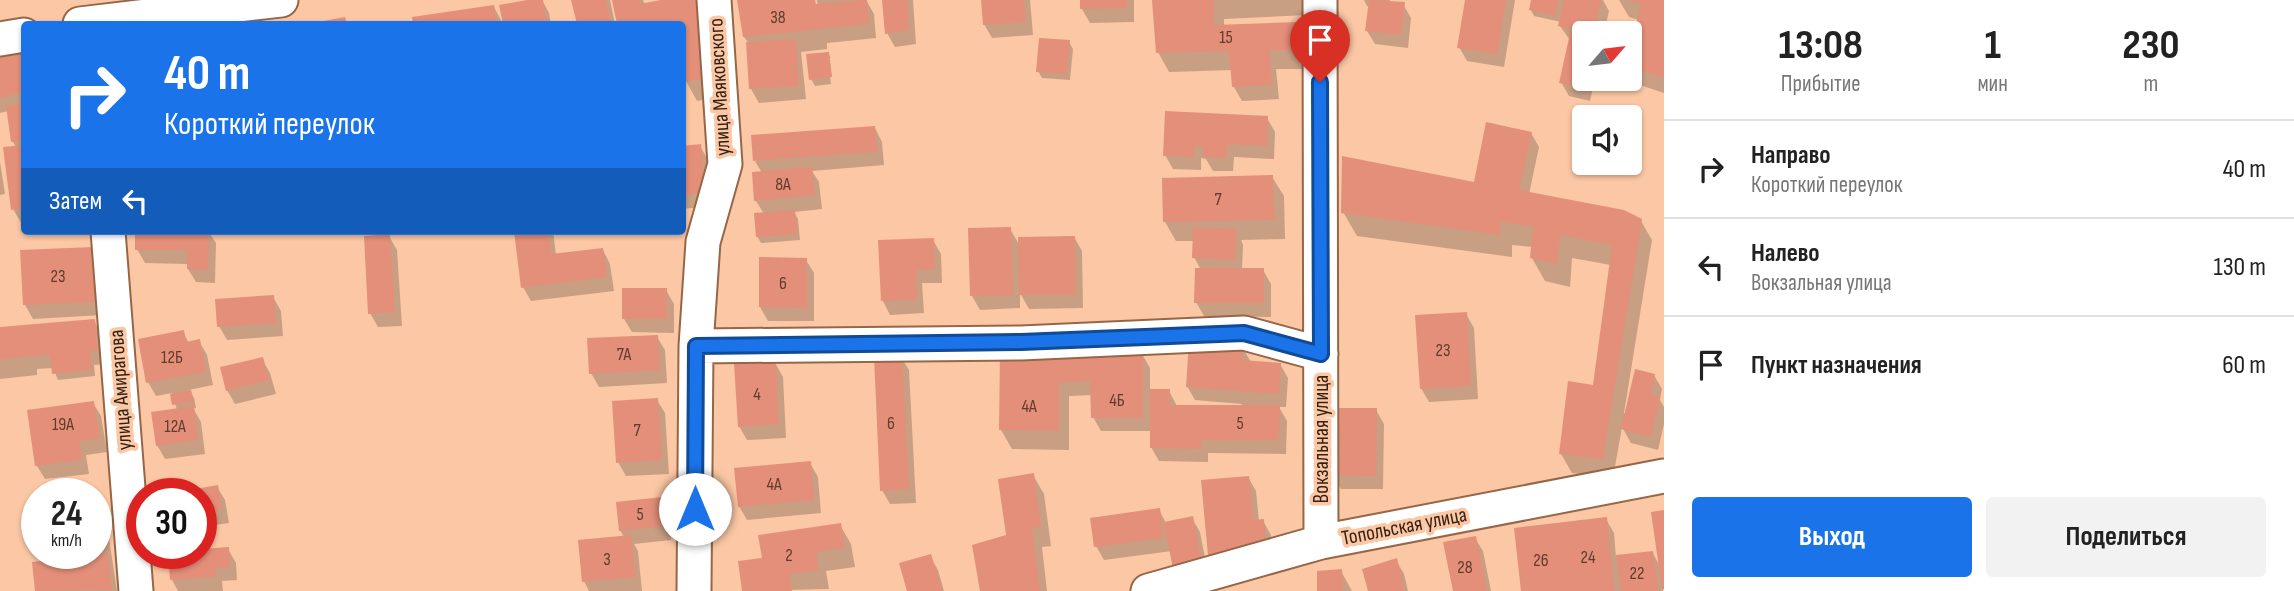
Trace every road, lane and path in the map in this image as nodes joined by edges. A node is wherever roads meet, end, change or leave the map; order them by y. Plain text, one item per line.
1 (281, 0) edge
2 (714, 0) edge
3 (1320, 0) edge
4 (89, 18) edge
5 (21, 35) edge
6 (0, 39) edge
7 (108, 235) edge
8 (696, 346) junction
9 (1321, 354) junction
10 (1664, 476) edge
11 (1321, 542) junction
12 (135, 591) edge
13 (694, 591) edge
14 (1148, 591) edge

1 - 4 street
2 - 8 street, улица Маяковского
3 - 9 street, Вокзальная улица
5 - 6 street
7 - 12 street, улица Амирагова
8 - 9 street
8 - 13 street, улица Маяковского
9 - 11 street, Вокзальная улица
10 - 11 street, Топольская улица
11 - 14 street, Топольская улица

